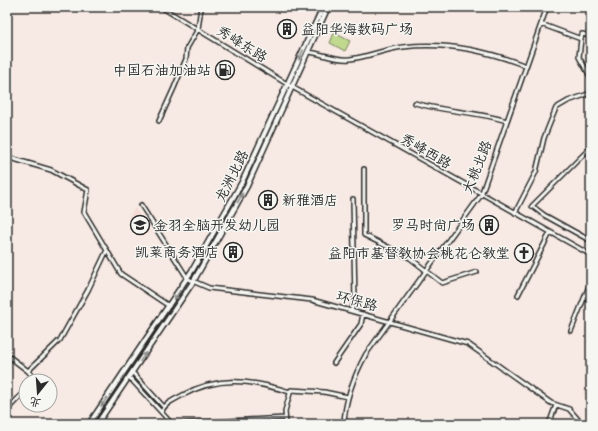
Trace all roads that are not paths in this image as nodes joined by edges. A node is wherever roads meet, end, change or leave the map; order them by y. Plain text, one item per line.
1 (161, 7) edge
2 (201, 7) edge
3 (322, 7) edge
4 (328, 7) edge
5 (455, 7) edge
6 (472, 7) edge
7 (547, 7) edge
8 (541, 24) junction
9 (198, 29) junction
10 (591, 36) edge
11 (581, 39) junction
12 (308, 52) junction
13 (526, 66) junction
14 (591, 78) edge
15 (287, 84) junction
16 (292, 87) junction
17 (591, 93) edge
18 (415, 103) dead end
19 (159, 121) dead end
20 (506, 121) junction
21 (591, 147) edge
22 (8, 157) edge
23 (364, 169) dead end
24 (481, 195) junction
25 (353, 199) dead end
26 (141, 205) dead end
27 (515, 213) junction
28 (550, 233) junction
29 (591, 241) edge
30 (106, 250) junction
31 (591, 255) edge
32 (426, 270) junction
33 (477, 272) dead end
34 (188, 280) junction
35 (591, 281) edge
36 (193, 282) junction
37 (518, 295) dead end
38 (169, 306) junction
39 (351, 311) junction
40 (363, 314) junction
41 (388, 321) junction
42 (571, 331) dead end
43 (7, 355) edge
44 (334, 363) dead end
45 (28, 371) joint
46 (132, 372) junction
47 (129, 377) junction
48 (290, 392) junction
49 (348, 397) junction
50 (18, 398) edge
51 (556, 405) junction
52 (163, 406) junction
53 (7, 410) edge
54 (162, 411) junction
55 (285, 418) junction
56 (232, 422) edge
57 (89, 424) edge
58 (98, 424) edge
59 (172, 424) edge
60 (286, 424) edge
61 (344, 424) edge
62 (549, 424) edge
63 (582, 424) edge

1 - 9 street, 秀峰东路
2 - 9 street
3 -> 15 main road, 龙洲北路
4 - 12 main road, 龙洲北路
5 - 6 street
7 - 8 street, 大桃北路
8 - 11 street
8 - 13 street, 大桃北路
9 - 15 street, 秀峰东路
9 - 19 street
10 - 11 street
11 - 14 street
12 - 13 street
12 - 16 main road, 龙洲北路
13 - 20 street, 大桃北路
15 - 16 street, 秀峰东路
15 - 34 main road, 龙洲北路
16 - 24 street, 秀峰西路
36 -> 16 main road, 龙洲北路
17 - 27 street
18 - 20 street
20 - 24 street, 大桃北路
21 - 29 street
22 - 30 street
23 - 32 street
24 - 27 street, 秀峰西路
24 - 32 street, 大桃北路
25 - 39 street
26 - 34 street
27 - 28 street, 秀峰西路
28 - 31 street, 秀峰西路
28 - 37 street
30 - 38 street
30 - 45 street
32 - 33 street
32 - 41 street, 大桃北路
34 - 36 street, 环保路
34 -> 38 main road, 龙洲北路
35 - 42 street
36 - 39 street, 环保路
46 -> 36 main road, 龙洲北路
38 -> 57 main road, 龙洲北路
39 - 40 street, 环保路
40 - 41 street, 环保路
40 - 44 street
41 - 49 street, 大桃北路
41 - 51 street, 环保路
43 - 45 street
46 - 47 main road, 龙洲北路
46 - 52 street
47 - 54 street
47 - 58 main road, 龙洲北路
48 - 49 street
48 - 52 street
48 - 55 street
49 - 61 street, 大桃北路
50 - 53 street
51 - 62 street
51 - 63 street, 环保路
52 - 54 street
54 - 59 street
55 - 56 street
55 - 60 street
56 - 59 street

